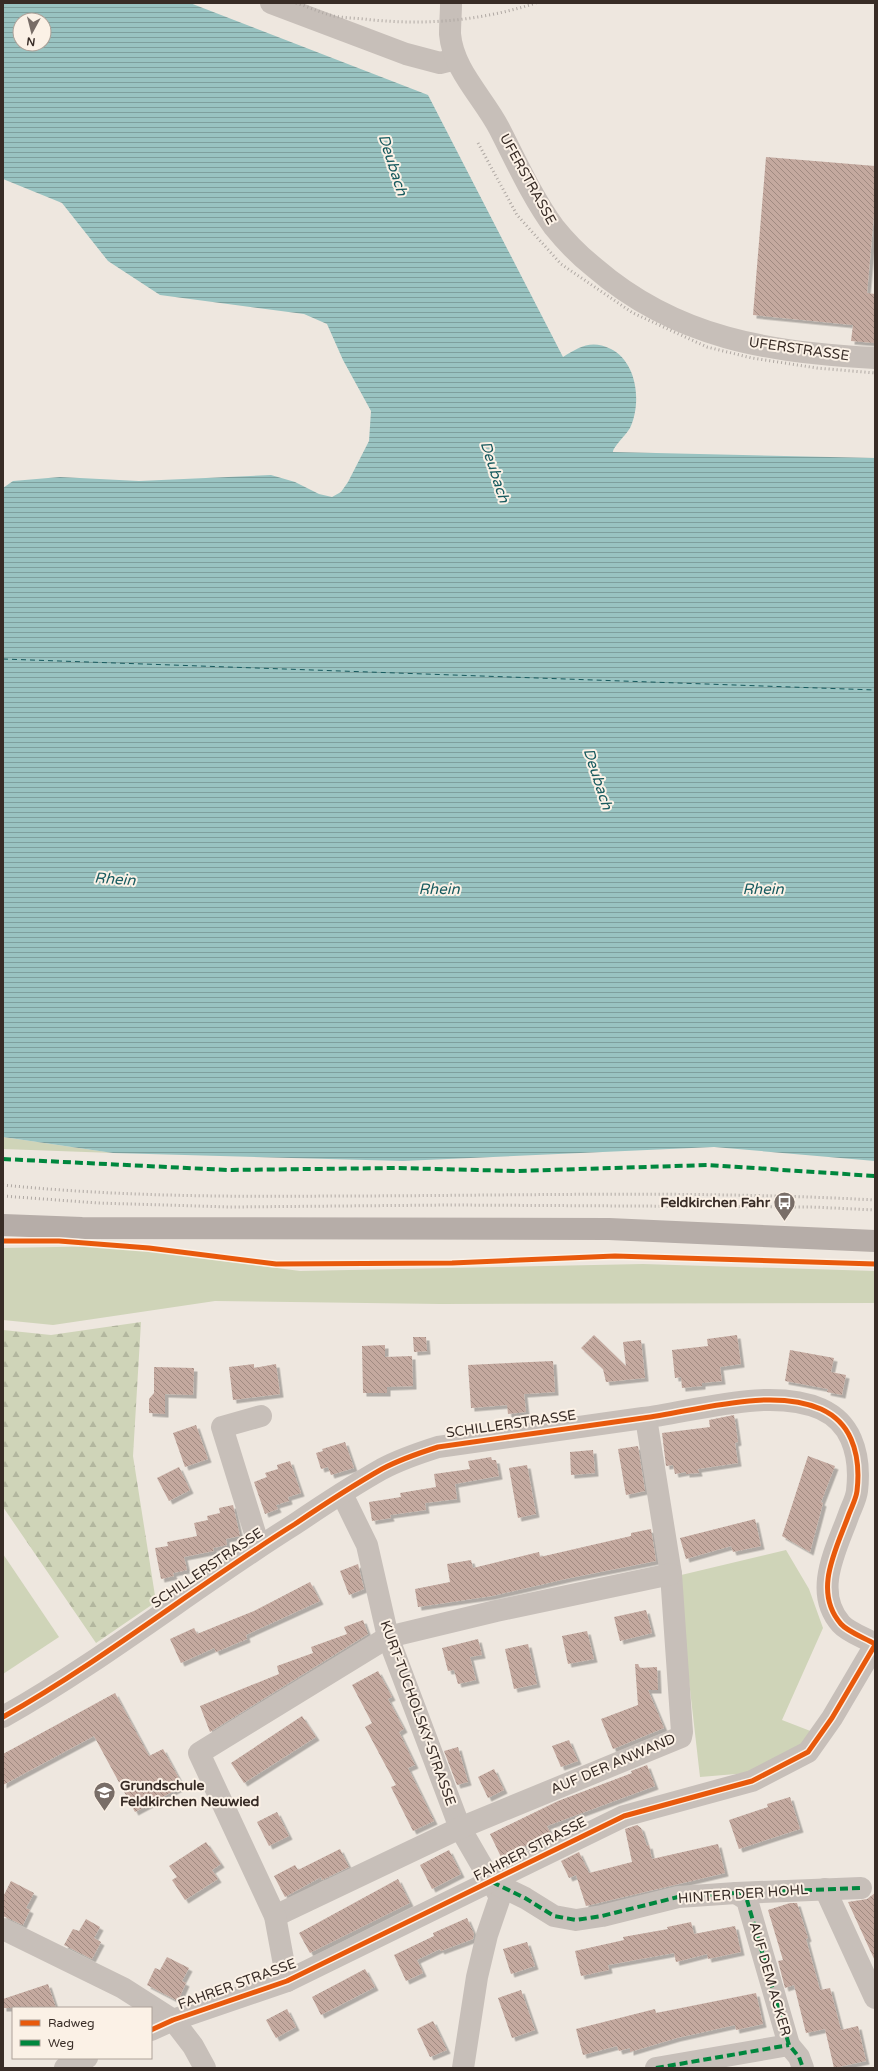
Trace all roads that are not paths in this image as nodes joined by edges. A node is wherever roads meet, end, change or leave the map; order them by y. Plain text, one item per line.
1 (271, 3) edge
2 (451, 3) edge
3 (456, 59) junction
4 (875, 358) edge
5 (3, 1225) edge
6 (875, 1241) edge
7 (261, 1416) dead end
8 (646, 1418) junction
9 (342, 1494) junction
10 (259, 1546) junction
11 (671, 1574) junction
12 (388, 1637) junction
13 (875, 1645) edge
14 (3, 1717) edge
15 (460, 1828) junction
16 (492, 1882) junction
17 (861, 1888) dead end
18 (825, 1889) junction
19 (736, 1892) junction
20 (275, 1916) junction
21 (3, 1929) edge
22 (288, 1981) junction
23 (875, 1998) edge
24 (173, 2020) junction
25 (152, 2030) edge
26 (789, 2045) junction
27 (85, 2059) edge
28 (65, 2068) edge
29 (205, 2068) edge
30 (462, 2068) edge
31 (656, 2068) edge
32 (803, 2068) edge

1 - 3 street
2 - 3 street, UFERSTRASSE
3 - 4 street, UFERSTRASSE
5 - 6 main road
7 - 10 street
8 - 9 street, SCHILLERSTRASSE
8 - 11 street, AUF DER ANWAND
8 - 13 street, SCHILLERSTRASSE
9 - 10 street, SCHILLERSTRASSE
9 - 12 street, KURT-TUCHOLSKY-STRASSE
10 - 14 street, SCHILLERSTRASSE
11 - 12 street
11 - 15 street, AUF DER ANWAND
12 - 15 street, KURT-TUCHOLSKY-STRASSE
12 - 20 street
13 - 16 street, FAHRER STRASSE
15 - 16 street, KURT-TUCHOLSKY-STRASSE
15 - 20 street, AUF DER ANWAND
16 - 19 street, HINTER DER HOHL
16 - 22 street, FAHRER STRASSE
16 - 30 street, KURT-TUCHOLSKY-STRASSE
17 - 18 street, HINTER DER HOHL
18 - 19 street, HINTER DER HOHL
18 - 23 street
19 - 26 street, AUF DEM ACKER
20 - 22 street
21 - 24 street
22 - 24 street, FAHRER STRASSE
24 - 25 street, FAHRER STRASSE
24 - 29 street
26 - 31 street
26 - 32 street, AUF DEM ACKER
27 - 28 street

